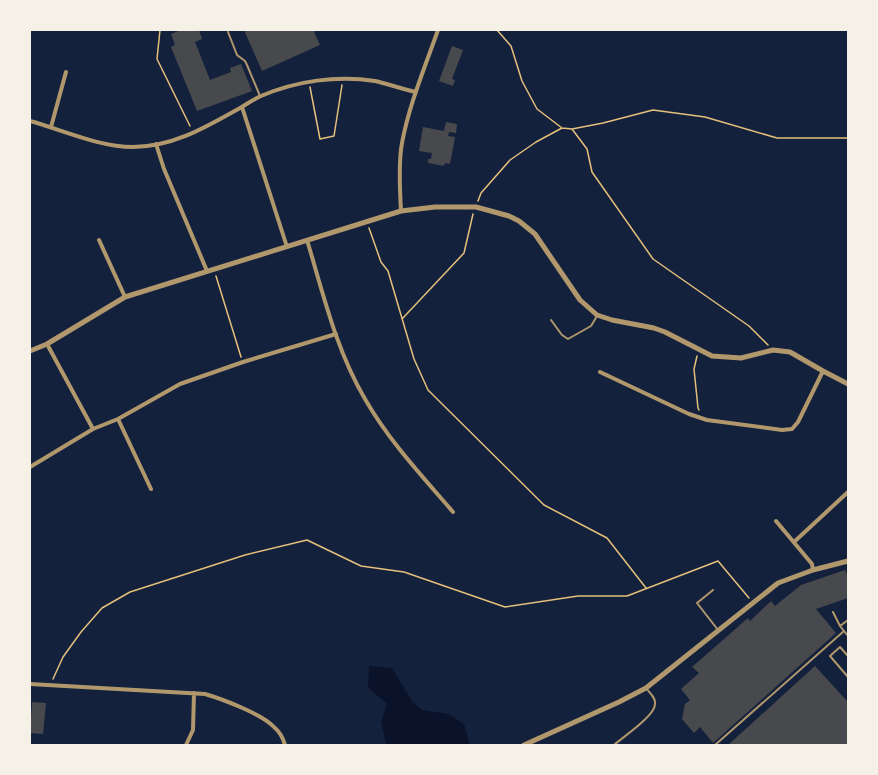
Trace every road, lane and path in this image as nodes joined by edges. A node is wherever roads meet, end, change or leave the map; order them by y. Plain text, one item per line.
1 (160, 30) edge
2 (438, 30) edge
3 (497, 30) edge
4 (228, 32) dead end
5 (66, 72) dead end
6 (343, 79) junction
7 (309, 82) junction
8 (416, 92) junction
9 (260, 97) junction
10 (242, 107) junction
11 (30, 121) edge
12 (51, 127) junction
13 (562, 128) junction
14 (572, 129) junction
15 (194, 133) junction
16 (848, 138) edge
17 (156, 144) junction
18 (476, 207) junction
19 (401, 211) junction
20 (367, 220) junction
21 (99, 240) dead end
22 (307, 240) junction
23 (287, 247) junction
24 (214, 270) junction
25 (207, 271) junction
26 (125, 298) junction
27 (597, 315) junction
28 (402, 318) junction
29 (551, 320) dead end
30 (336, 334) junction
31 (47, 344) junction
32 (700, 350) junction
33 (774, 350) junction
34 (30, 351) edge
35 (243, 362) junction
36 (600, 372) dead end
37 (823, 372) junction
38 (848, 384) edge
39 (118, 419) junction
40 (707, 420) junction
41 (93, 428) junction
42 (30, 467) edge
43 (151, 489) dead end
44 (848, 492) edge
45 (453, 512) dead end
46 (776, 521) dead end
47 (794, 542) junction
48 (848, 561) edge
49 (813, 570) junction
50 (646, 588) junction
51 (713, 590) dead end
52 (753, 603) junction
53 (833, 612) dead end
54 (848, 620) edge
55 (840, 626) junction
56 (719, 631) junction
57 (844, 631) junction
58 (848, 636) edge
59 (848, 656) edge
60 (848, 677) edge
61 (30, 684) edge
62 (50, 685) junction
63 (646, 688) junction
64 (194, 693) junction
65 (186, 745) edge
66 (285, 745) edge
67 (524, 745) edge
68 (614, 745) edge
69 (715, 745) edge

1 - 15 path
2 - 8 street
3 - 13 path
4 - 9 lane
5 - 12 street
6 - 7 street
6 - 7 path
6 - 8 street
7 - 9 street
8 - 19 street
9 - 10 street
10 - 15 street
10 - 23 street
11 - 12 street
12 - 17 street
13 - 14 path
13 - 18 path
14 - 16 path
14 - 33 path
15 - 17 street
17 - 25 street
18 - 19 street
18 - 27 street
18 - 28 path
19 - 20 street
20 - 22 street
20 - 28 path
21 - 26 street
22 - 23 street
22 - 30 street
23 - 24 street
24 - 25 street
24 - 35 path
25 - 26 street
26 - 31 street
27 - 29 lane
27 - 32 street
28 - 50 path
30 - 35 street
30 - 45 street
31 - 34 street
31 - 41 street
32 - 33 street
32 - 40 path
33 - 37 street
35 - 39 street
36 - 40 street
37 - 38 street
37 - 40 street
39 - 41 street
39 - 43 street
41 - 42 street
44 - 47 street
46 - 47 street
47 - 49 street
48 - 49 street
49 - 52 street
50 - 52 path
50 - 62 path
51 - 56 lane
52 - 56 street
53 - 55 lane
54 - 55 lane
55 - 57 lane
56 - 63 street
57 - 58 lane
57 - 69 lane
59 - 60 lane
61 - 62 street
62 - 64 street
63 - 67 street
63 - 68 lane
64 - 65 street
64 - 66 street

